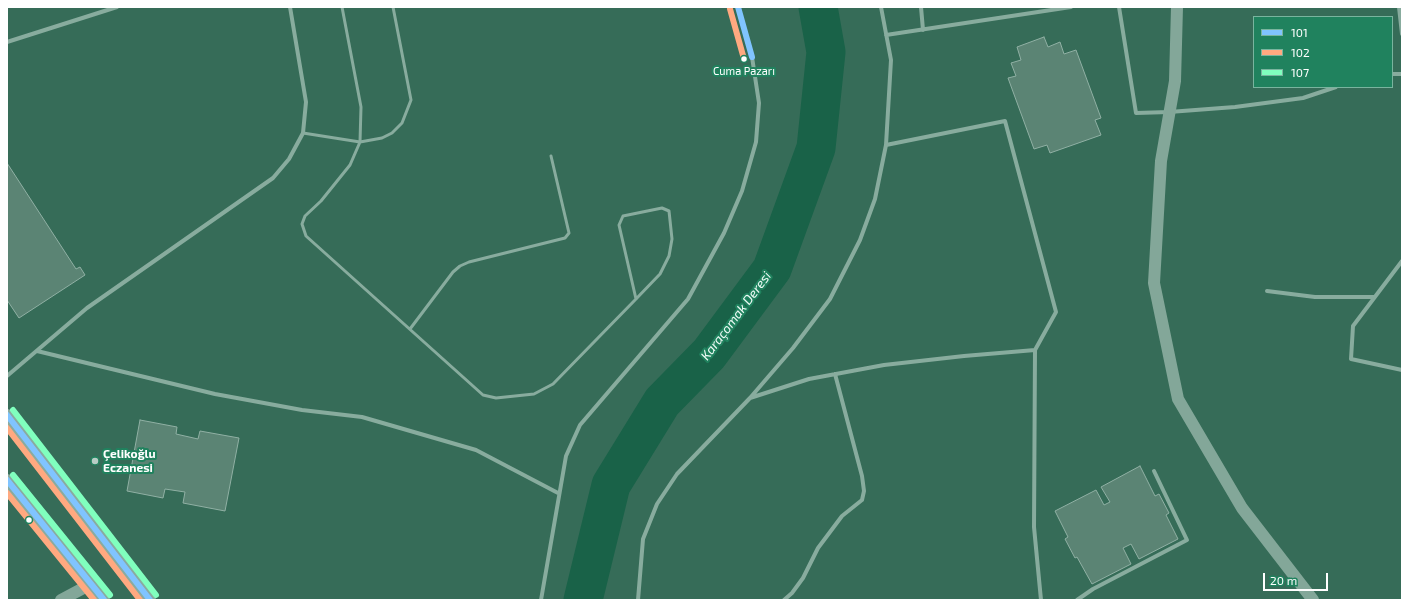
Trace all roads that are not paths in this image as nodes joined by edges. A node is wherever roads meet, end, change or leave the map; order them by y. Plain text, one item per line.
1 (117, 7) edge
2 (290, 7) edge
3 (342, 7) edge
4 (393, 7) edge
5 (738, 7) edge
6 (881, 7) edge
7 (921, 7) edge
8 (1071, 7) edge
9 (1119, 7) edge
10 (1177, 7) edge
11 (1399, 7) edge
12 (923, 30) junction
13 (1402, 34) edge
14 (886, 35) junction
15 (7, 42) edge
16 (1333, 88) edge
17 (1169, 112) junction
18 (303, 133) junction
19 (360, 142) junction
20 (886, 145) junction
21 (551, 156) dead end
22 (1402, 261) edge
23 (1267, 291) dead end
24 (1374, 297) junction
25 (636, 299) junction
26 (410, 329) junction
27 (1035, 350) junction
28 (37, 351) junction
29 (1402, 370) edge
30 (835, 374) junction
31 (7, 376) edge
32 (750, 398) junction
33 (7, 415) edge
34 (1154, 471) dead end
35 (7, 480) edge
36 (558, 493) junction
37 (91, 584) junction
38 (61, 600) edge
39 (104, 600) edge
40 (150, 600) edge
41 (541, 600) edge
42 (638, 600) edge
43 (784, 600) edge
44 (1041, 600) edge
45 (1077, 600) edge
46 (1314, 600) edge

1 - 15 street
2 - 18 street
3 - 19 lane
4 - 19 lane
5 - 36 street
6 - 14 street
7 - 12 street
8 - 12 street
9 - 17 street
10 - 17 main road
11 - 13 street
12 - 14 street
14 - 20 street
16 - 17 street
17 - 46 main road
18 - 19 lane
18 - 28 street
19 - 26 lane
20 - 27 street
20 - 32 street
21 - 26 lane
22 - 24 street
23 - 24 street
24 - 29 street
25 - 25 lane
25 - 26 lane
27 - 30 street
27 - 44 street
28 - 31 street
28 - 36 street
30 - 32 street
30 - 43 street
32 - 42 street
33 - 40 highway
34 - 45 street
35 - 37 highway
36 - 41 street
37 - 38 main road
37 - 39 highway

